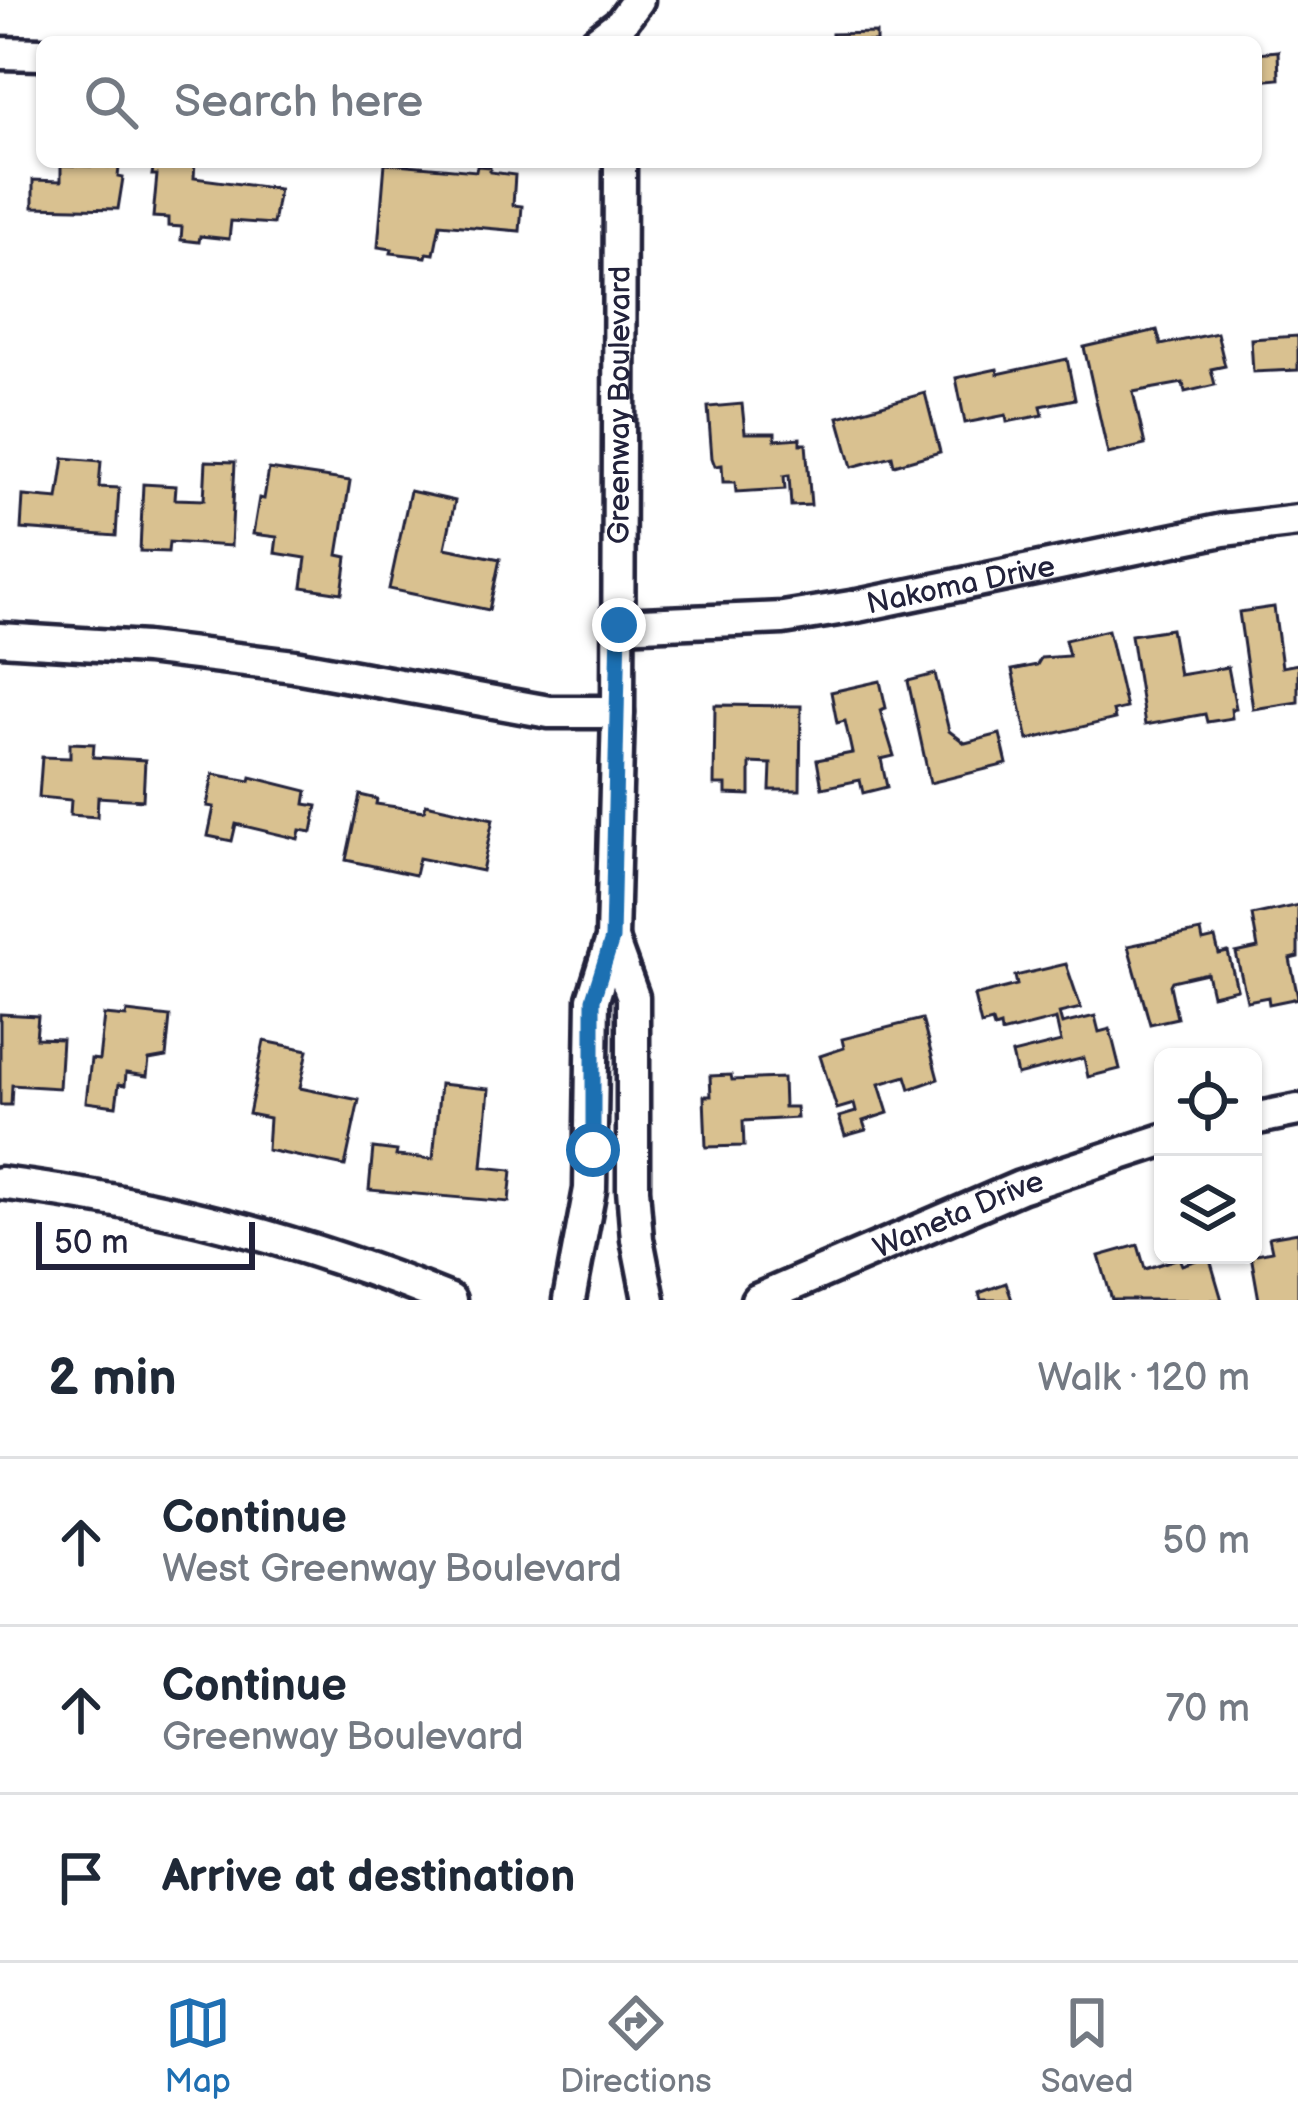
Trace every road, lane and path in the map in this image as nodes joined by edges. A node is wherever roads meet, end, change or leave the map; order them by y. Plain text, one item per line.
1 (0, 53) edge
2 (36, 54) edge
3 (620, 168) edge
4 (1298, 521) edge
5 (619, 625) junction
6 (0, 638) edge
7 (618, 712) junction
8 (612, 939) junction
9 (1298, 1110) edge
10 (1262, 1117) edge
11 (1154, 1143) edge
12 (0, 1183) edge
13 (450, 1300) edge
14 (569, 1300) edge
15 (649, 1300) edge
16 (757, 1300) edge

1 - 2 street
3 - 5 street, Greenway Boulevard
4 - 5 street, Nakoma Drive
5 - 7 street, Greenway Boulevard
6 - 7 street
7 - 8 street, Greenway Boulevard
8 - 14 street
8 - 15 street
9 - 10 street
11 - 16 street, Waneta Drive
12 - 13 street

